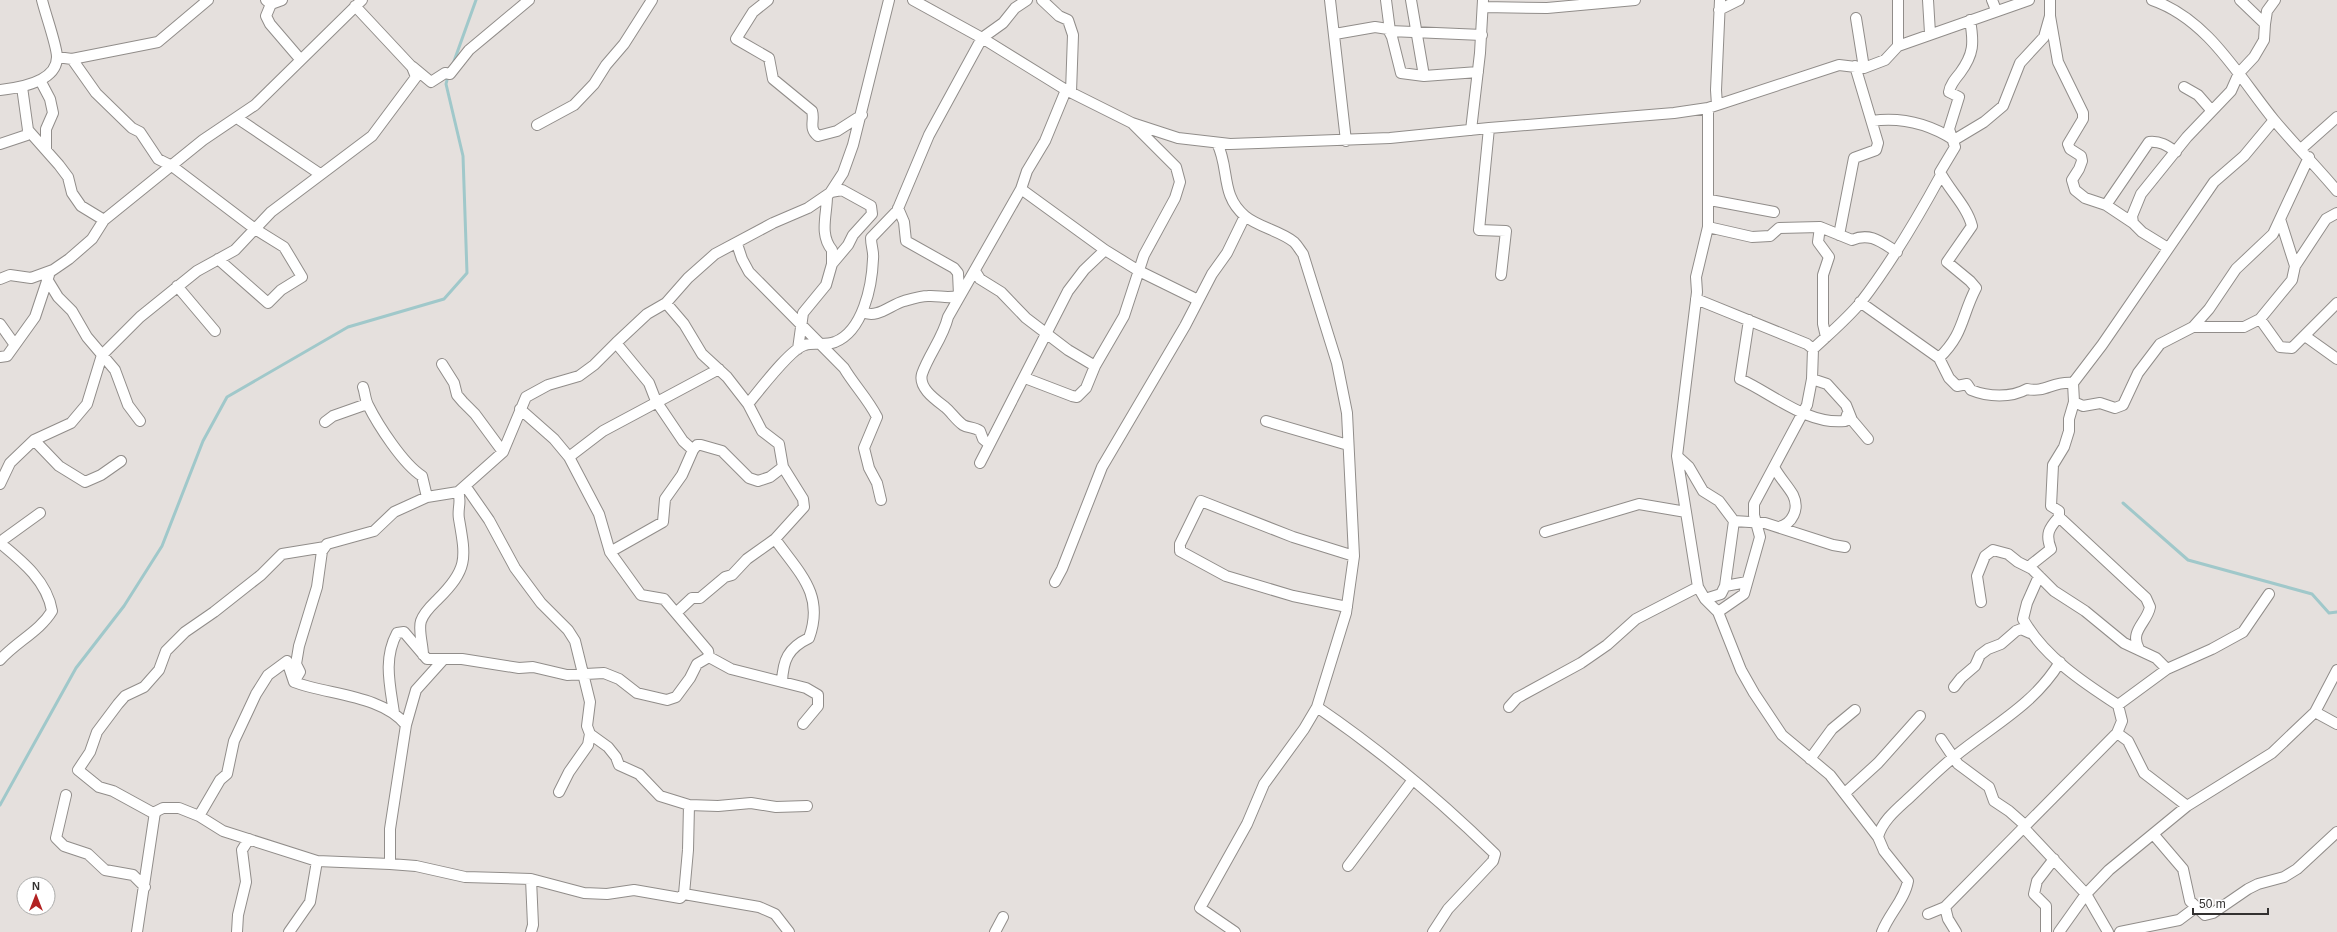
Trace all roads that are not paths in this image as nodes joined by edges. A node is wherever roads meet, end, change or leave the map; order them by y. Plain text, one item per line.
1 (42, 0) edge
2 (208, 0) edge
3 (282, 0) edge
4 (530, 0) edge
5 (652, 0) edge
6 (768, 0) edge
7 (889, 0) edge
8 (913, 0) edge
9 (1027, 0) edge
10 (1042, 0) edge
11 (1330, 0) edge
12 (1386, 0) edge
13 (1411, 0) edge
14 (1635, 0) edge
15 (1739, 0) edge
16 (1898, 0) edge
17 (1928, 0) edge
18 (1992, 0) edge
19 (2029, 0) edge
20 (2050, 0) edge
21 (2152, 0) edge
22 (2240, 0) edge
23 (2275, 0) edge
24 (268, 2) edge
25 (358, 3) edge
26 (1483, 3) edge
27 (1719, 5) edge
28 (1996, 10) junction
29 (2050, 16) junction
30 (1856, 18) dead end
31 (1970, 20) junction
32 (2265, 24) junction
33 (1390, 31) junction
34 (1417, 32) junction
35 (1930, 33) junction
36 (1335, 34) junction
37 (1482, 35) junction
38 (982, 38) junction
39 (1898, 46) junction
40 (57, 57) junction
41 (72, 59) junction
42 (300, 59) junction
43 (412, 67) junction
44 (1860, 67) junction
45 (1478, 72) junction
46 (2239, 73) junction
47 (1424, 76) junction
48 (40, 80) junction
49 (22, 87) junction
50 (2184, 87) dead end
51 (0, 90) edge
52 (1069, 91) junction
53 (1713, 106) junction
54 (2212, 111) junction
55 (862, 115) junction
56 (2337, 117) edge
57 (237, 118) junction
58 (2274, 120) junction
59 (1872, 122) junction
60 (1132, 123) junction
61 (537, 125) dead end
62 (1489, 128) junction
63 (28, 130) junction
64 (1471, 130) junction
65 (1954, 140) junction
66 (1346, 141) junction
67 (1217, 143) junction
68 (0, 144) edge
69 (46, 149) junction
70 (2301, 149) junction
71 (2176, 152) junction
72 (2308, 157) junction
73 (172, 166) junction
74 (320, 174) junction
75 (1941, 175) junction
76 (1021, 189) junction
77 (2337, 191) edge
78 (829, 194) junction
79 (1710, 200) junction
80 (2106, 205) junction
81 (898, 208) junction
82 (1774, 212) dead end
83 (2337, 213) edge
84 (1245, 216) junction
85 (2280, 219) junction
86 (104, 220) junction
87 (2133, 223) junction
88 (1820, 227) junction
89 (1708, 228) junction
90 (255, 230) junction
91 (873, 234) junction
92 (1839, 235) junction
93 (738, 244) junction
94 (848, 245) junction
95 (2168, 248) junction
96 (1105, 250) junction
97 (1897, 252) junction
98 (218, 259) junction
99 (832, 264) junction
100 (2295, 266) junction
101 (975, 271) junction
102 (1139, 271) junction
103 (50, 274) junction
104 (1501, 275) dead end
105 (0, 279) edge
106 (178, 286) junction
107 (959, 296) junction
108 (1696, 299) junction
109 (1198, 300) junction
110 (1860, 302) junction
111 (666, 303) junction
112 (2337, 303) edge
113 (863, 312) junction
114 (2260, 319) junction
115 (1749, 320) junction
116 (0, 324) edge
117 (801, 327) junction
118 (2193, 327) junction
119 (215, 331) dead end
120 (1047, 334) junction
121 (2305, 336) junction
122 (1826, 337) junction
123 (616, 343) junction
124 (14, 345) junction
125 (820, 345) junction
126 (798, 349) junction
127 (1813, 349) junction
128 (102, 354) junction
129 (0, 357) edge
130 (1939, 358) junction
131 (2337, 359) edge
132 (442, 364) dead end
133 (1096, 366) junction
134 (719, 369) junction
135 (1025, 378) junction
136 (1812, 379) junction
137 (2073, 383) junction
138 (363, 387) dead end
139 (656, 401) junction
140 (2074, 402) junction
141 (367, 404) junction
142 (748, 404) junction
143 (520, 409) junction
144 (1848, 412) junction
145 (1803, 413) junction
146 (140, 421) dead end
147 (1266, 421) dead end
148 (325, 422) dead end
149 (1868, 439) dead end
150 (34, 440) junction
151 (989, 444) junction
152 (1348, 445) junction
153 (693, 450) junction
154 (503, 452) junction
155 (1677, 456) junction
156 (569, 457) junction
157 (121, 461) dead end
158 (980, 463) dead end
159 (1774, 467) junction
160 (783, 468) junction
161 (0, 484) edge
162 (462, 489) junction
163 (427, 497) junction
164 (881, 500) dead end
165 (1686, 512) junction
166 (40, 513) dead end
167 (2059, 517) junction
168 (1734, 521) junction
169 (1761, 523) junction
170 (1779, 527) junction
171 (1545, 532) dead end
172 (775, 539) junction
173 (1, 541) edge
174 (325, 547) junction
175 (1845, 547) dead end
176 (610, 552) junction
177 (1354, 556) junction
178 (2036, 572) junction
179 (1055, 582) dead end
180 (1747, 582) junction
181 (1725, 586) junction
182 (1698, 587) junction
183 (2269, 594) dead end
184 (1705, 599) junction
185 (1981, 602) dead end
186 (1347, 607) junction
187 (1718, 612) junction
188 (676, 613) junction
189 (2030, 633) junction
190 (2139, 649) junction
191 (423, 655) junction
192 (709, 657) junction
193 (0, 660) edge
194 (443, 660) junction
195 (580, 660) junction
196 (2060, 662) junction
197 (2167, 669) junction
198 (2337, 670) edge
199 (584, 674) junction
200 (567, 675) junction
201 (294, 682) junction
202 (782, 682) junction
203 (391, 688) junction
204 (1954, 688) dead end
205 (376, 704) junction
206 (2118, 705) junction
207 (1317, 707) junction
208 (1509, 707) dead end
209 (1855, 710) dead end
210 (2315, 712) junction
211 (394, 713) junction
212 (1920, 716) dead end
213 (803, 724) dead end
214 (2337, 724) edge
215 (406, 725) junction
216 (2117, 733) junction
217 (590, 734) junction
218 (1941, 739) dead end
219 (1954, 757) junction
220 (1810, 759) junction
221 (1412, 781) junction
222 (559, 792) dead end
223 (1845, 793) junction
224 (66, 796) dead end
225 (689, 805) junction
226 (807, 806) dead end
227 (2188, 806) junction
228 (154, 814) junction
229 (199, 816) junction
230 (2025, 827) junction
231 (2337, 832) edge
232 (2154, 835) junction
233 (1878, 837) junction
234 (250, 840) junction
235 (2054, 859) junction
236 (317, 861) junction
237 (390, 864) junction
238 (1348, 866) dead end
239 (530, 879) junction
240 (145, 887) junction
241 (684, 894) junction
242 (2086, 894) junction
243 (1945, 908) junction
244 (2195, 908) junction
245 (1928, 914) dead end
246 (1003, 917) dead end
247 (137, 932) edge
248 (237, 932) edge
249 (289, 932) edge
250 (531, 932) edge
251 (789, 932) edge
252 (995, 932) edge
253 (1235, 932) edge
254 (1433, 932) edge
255 (1882, 932) edge
256 (1956, 932) edge
257 (2046, 932) edge
258 (2059, 932) edge
259 (2108, 932) edge
260 (2120, 932) edge

1 - 40 street
2 - 41 street
3 - 24 street
4 - 43 street
5 - 61 street
6 - 55 street
7 - 55 street
8 - 38 street
9 - 38 street
10 - 52 street
11 - 36 street
12 - 33 street
13 - 34 street
14 - 26 street
15 - 27 street
16 - 39 street
17 - 35 street
18 - 28 street
19 - 28 street
20 - 29 street
21 - 46 street
22 - 32 street
23 - 32 street
24 - 42 street
25 - 42 street
25 - 43 street
26 - 37 street
27 - 53 street
28 - 31 street
29 - 65 street
29 - 80 street
30 - 44 street
31 - 35 street
31 - 65 street
32 - 46 street
33 - 34 street
33 - 36 street
33 - 47 street
34 - 37 street
34 - 47 street
35 - 39 street
36 - 66 street
37 - 45 street
38 - 52 street
38 - 81 street
39 - 44 street
40 - 41 street
40 - 48 street
41 - 73 street
42 - 57 street
43 - 74 street
44 - 53 street
44 - 59 street
45 - 47 street
45 - 64 street
46 - 54 street
46 - 58 street
48 - 49 street
48 - 69 street
49 - 51 street
49 - 63 street
50 - 54 street
52 - 60 street
52 - 76 street
53 - 62 street
53 - 79 street
54 - 71 street
55 - 78 street
56 - 70 street
57 - 73 street
57 - 74 street
58 - 70 street
58 - 95 street
59 - 65 street
59 - 92 street
60 - 67 street
60 - 102 street
62 - 64 street
62 - 104 street
63 - 68 street
63 - 69 street
64 - 66 street
65 - 75 street
66 - 67 street
67 - 84 street
69 - 86 street
70 - 72 street
71 - 80 street
71 - 87 street
72 - 77 street
72 - 85 street
73 - 86 street
73 - 90 street
74 - 90 street
75 - 97 street
75 - 130 street
76 - 96 street
76 - 101 street
78 - 93 street
78 - 94 street
78 - 99 street
79 - 82 street
79 - 89 street
80 - 87 street
81 - 91 street
81 - 107 street
83 - 100 street
84 - 109 street
84 - 152 street
85 - 100 street
85 - 118 street
86 - 103 street
87 - 95 street
88 - 89 street
88 - 92 street
88 - 122 street
89 - 108 street
90 - 98 street
90 - 98 street
91 - 94 street
91 - 113 street
92 - 97 street
93 - 111 street
93 - 117 street
94 - 99 street
95 - 137 street
96 - 102 street
96 - 120 street
97 - 110 street
98 - 106 street
99 - 117 street
100 - 114 street
101 - 107 street
101 - 120 street
102 - 109 street
102 - 133 street
103 - 105 street
103 - 124 street
103 - 128 street
106 - 119 street
106 - 128 street
107 - 113 street
107 - 151 street
108 - 115 street
108 - 155 street
109 - 179 street
110 - 122 street
110 - 130 street
111 - 123 street
111 - 134 street
112 - 121 street
113 - 125 street
114 - 118 street
114 - 121 street
115 - 127 street
115 - 145 street
116 - 124 street
117 - 125 street
117 - 126 street
118 - 140 street
120 - 133 street
120 - 135 street
121 - 131 street
122 - 127 street
123 - 139 street
123 - 143 street
124 - 129 street
125 - 126 street
125 - 164 street
126 - 142 street
127 - 136 street
128 - 146 street
128 - 150 street
130 - 137 street
132 - 154 street
133 - 135 street
134 - 139 street
134 - 142 street
135 - 151 street
136 - 144 street
136 - 145 street
137 - 140 street
138 - 141 street
139 - 153 street
139 - 156 street
140 - 167 street
141 - 148 street
141 - 163 street
142 - 160 street
143 - 154 street
143 - 156 street
144 - 145 street
144 - 149 street
145 - 159 street
147 - 152 street
150 - 157 street
150 - 161 street
151 - 158 street
152 - 177 street
153 - 160 street
153 - 176 street
154 - 162 street
155 - 165 street
155 - 168 street
156 - 176 street
159 - 169 street
159 - 170 street
160 - 172 street
162 - 163 street
162 - 191 street
162 - 195 street
163 - 174 street
165 - 171 street
165 - 182 street
166 - 173 street
167 - 178 street
167 - 190 street
168 - 169 street
168 - 181 street
169 - 170 street
169 - 180 street
170 - 175 street
172 - 188 street
172 - 202 street
173 - 193 street
174 - 201 street
174 - 228 street
176 - 188 street
177 - 186 street
177 - 186 street
178 - 185 street
178 - 189 street
178 - 190 street
180 - 181 street
180 - 187 street
181 - 184 street
182 - 184 street
182 - 208 street
183 - 197 street
184 - 187 street
186 - 207 street
187 - 220 street
188 - 192 street
189 - 196 street
189 - 204 street
190 - 197 street
191 - 194 street
191 - 203 street
192 - 199 street
192 - 202 street
194 - 200 street
194 - 215 street
195 - 199 street
195 - 200 street
196 - 206 street
196 - 219 street
197 - 206 street
198 - 210 street
199 - 200 street
199 - 217 street
201 - 205 street
201 - 229 street
202 - 213 street
203 - 205 street
203 - 211 street
205 - 211 street
206 - 216 street
207 - 221 street
207 - 253 street
209 - 220 street
210 - 214 street
210 - 227 street
211 - 215 street
212 - 223 street
215 - 237 street
216 - 227 street
216 - 230 street
217 - 222 street
217 - 225 street
218 - 219 street
219 - 230 street
219 - 233 street
220 - 223 street
221 - 238 street
221 - 254 street
223 - 233 street
224 - 240 street
225 - 226 street
225 - 241 street
227 - 232 street
228 - 229 street
228 - 240 street
229 - 234 street
230 - 235 street
230 - 243 street
231 - 244 street
232 - 242 street
232 - 244 street
233 - 255 street
234 - 236 street
234 - 248 street
235 - 242 street
235 - 257 street
236 - 237 street
236 - 249 street
237 - 239 street
239 - 241 street
239 - 250 street
240 - 247 street
241 - 251 street
242 - 258 street
242 - 259 street
243 - 245 street
243 - 256 street
244 - 260 street
246 - 252 street

